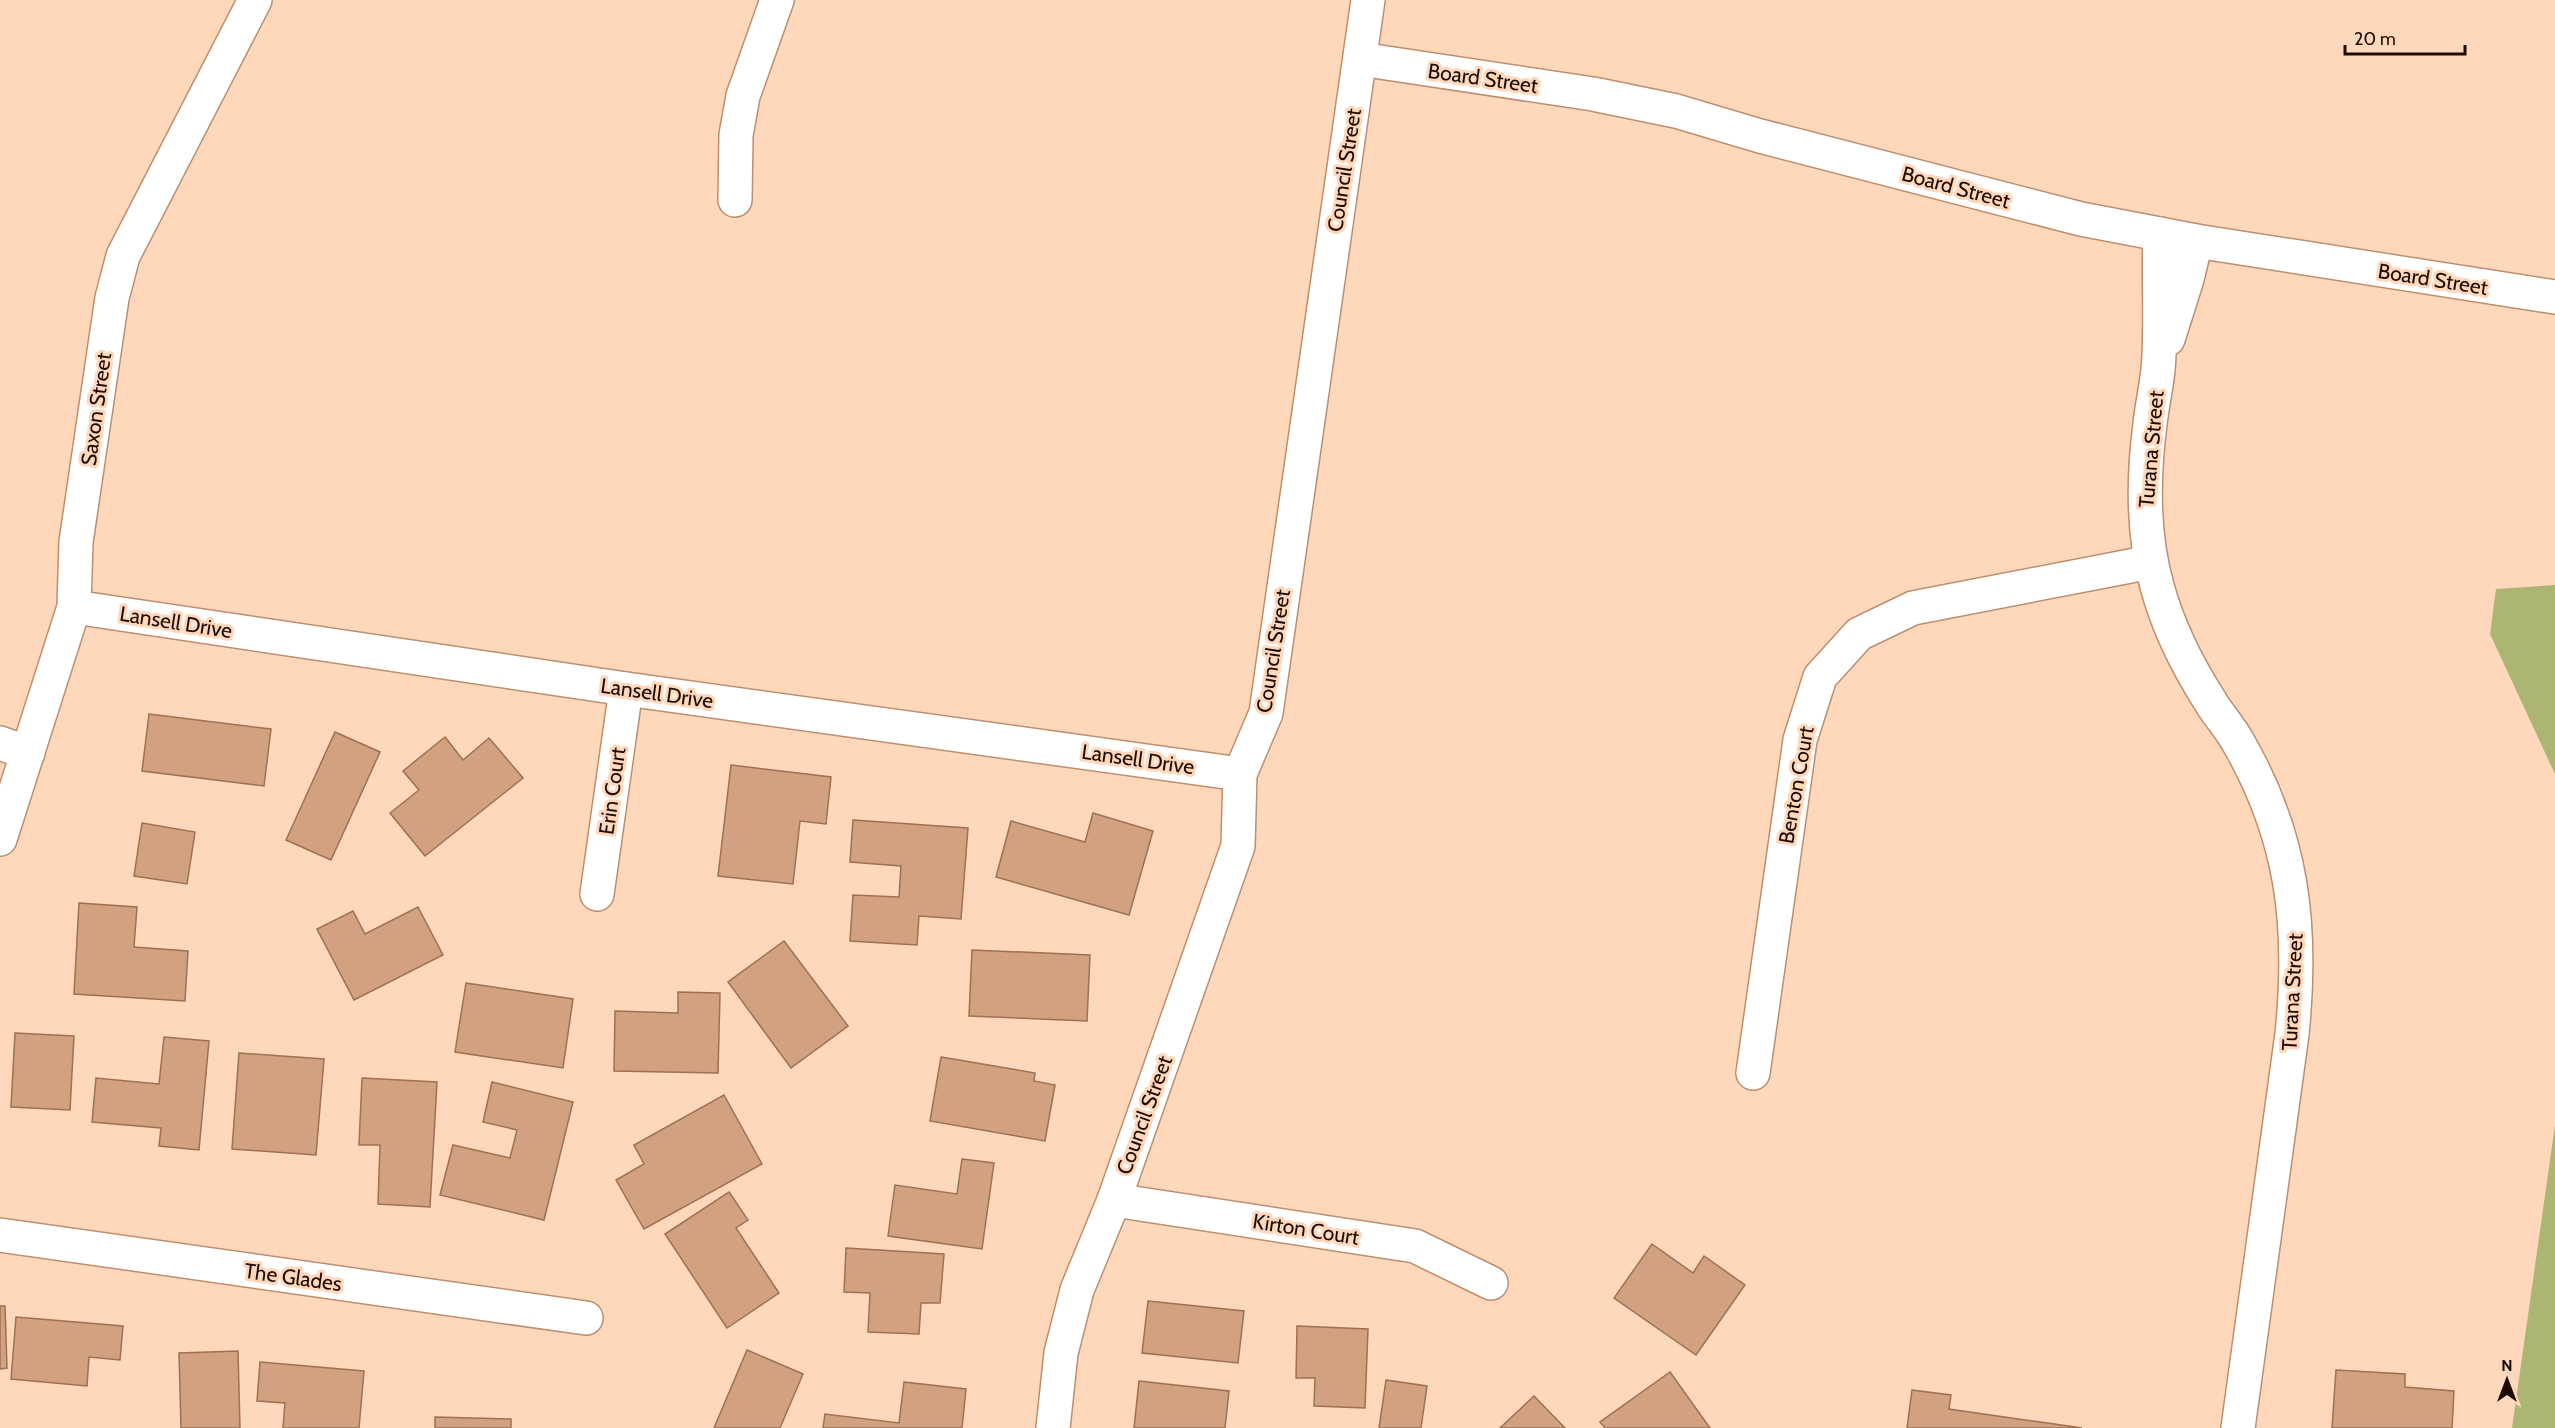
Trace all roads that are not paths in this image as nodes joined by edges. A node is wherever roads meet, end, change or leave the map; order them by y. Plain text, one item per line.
1 (255, 0) edge
2 (777, 0) edge
3 (1368, 0) edge
4 (1360, 59) junction
5 (735, 200) dead end
6 (2160, 234) junction
7 (2196, 241) junction
8 (2555, 297) edge
9 (2158, 370) junction
10 (2151, 562) junction
11 (74, 607) junction
12 (626, 689) junction
13 (14, 748) edge
14 (1240, 774) junction
15 (0, 839) edge
16 (597, 894) dead end
17 (1753, 1073) dead end
18 (1113, 1200) junction
19 (0, 1235) edge
20 (1491, 1283) dead end
21 (586, 1318) dead end
22 (1053, 1428) edge
23 (2238, 1428) edge

1 - 11 street, Saxon Street
2 - 5 street
3 - 4 street, Council Street
4 - 6 street, Board Street
4 - 14 street, Council Street
6 - 7 street, Board Street
6 - 9 street, Turana Street
7 - 8 street, Board Street
7 - 9 street, Turana Street
9 - 10 street, Turana Street
10 - 17 street, Benton Court
10 - 23 street, Turana Street
11 - 12 street, Lansell Drive
11 - 13 street, Saxon Street
12 - 14 street, Lansell Drive
12 - 16 street, Erin Court
13 - 15 street, Saxon Street
14 - 18 street, Council Street
18 - 20 street, Kirton Court
18 - 22 street, Council Street
19 - 21 street, The Glades

